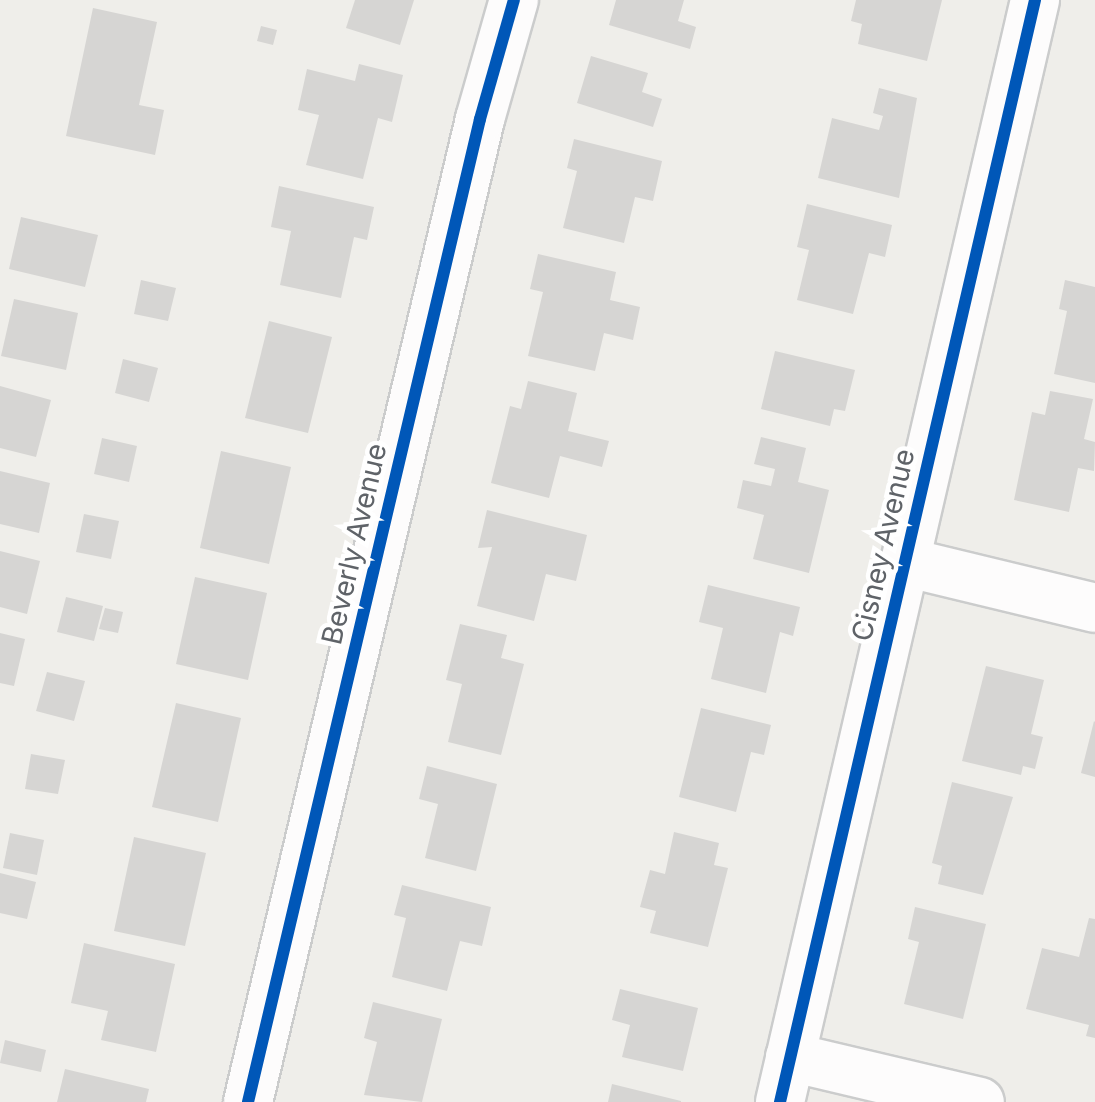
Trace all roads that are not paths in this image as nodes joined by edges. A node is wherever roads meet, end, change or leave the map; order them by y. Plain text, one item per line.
1 (514, 0) edge
2 (1035, 0) edge
3 (905, 562) junction
4 (1095, 608) edge
5 (785, 1080) edge
6 (248, 1102) edge
7 (980, 1102) edge

1 - 6 street, Beverly Avenue
2 - 3 street, Cisney Avenue
3 - 4 street
3 - 5 street, Cisney Avenue
5 - 7 street

